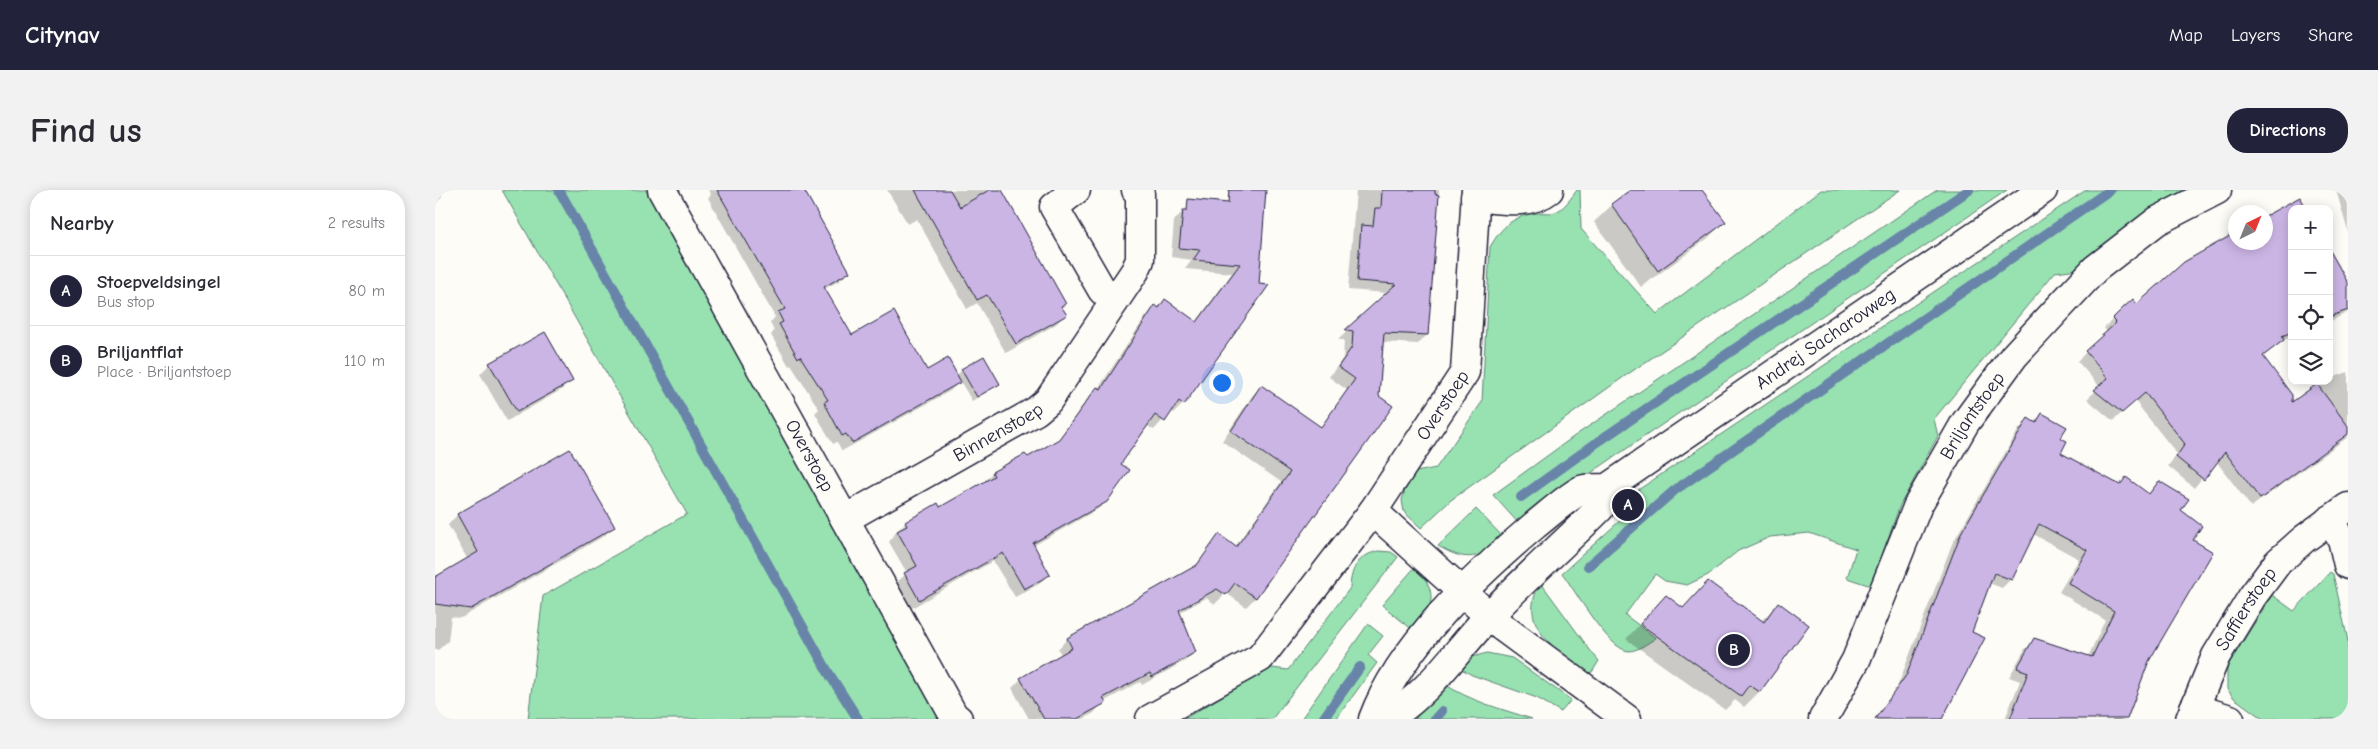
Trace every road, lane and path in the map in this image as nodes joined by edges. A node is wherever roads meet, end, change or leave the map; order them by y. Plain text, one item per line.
1 (662, 190) edge
2 (1076, 190) edge
3 (1136, 190) edge
4 (1549, 190) edge
5 (2043, 190) edge
6 (2217, 190) edge
7 (1475, 194) edge
8 (1049, 198) edge
9 (1114, 302) junction
10 (1607, 488) junction
11 (1373, 511) junction
12 (2338, 513) edge
13 (845, 519) junction
14 (2348, 565) edge
15 (1463, 592) junction
16 (1489, 616) junction
17 (2192, 714) edge
18 (958, 719) edge
19 (1151, 719) edge
20 (1373, 719) edge
21 (1387, 719) edge
22 (1627, 719) edge
23 (1823, 719) edge
24 (2229, 719) edge

1 - 13 street, Overstoep
2 - 8 street
3 - 9 street, Binnenstoep
4 - 7 street, Overstoep
5 - 10 street, Andrej Sacharovweg
6 - 23 street, Briljantstoep
7 - 11 street, Overstoep
8 - 9 street
9 - 13 street, Binnenstoep
10 - 15 street
10 - 16 street
11 - 15 street
11 - 19 street, Overstoep
12 - 14 street, Saffierstoep
12 - 17 street, Saffierstoep
13 - 18 street, Overstoep
15 - 16 street
15 - 20 street
16 - 21 street
16 - 22 street
17 - 24 street

